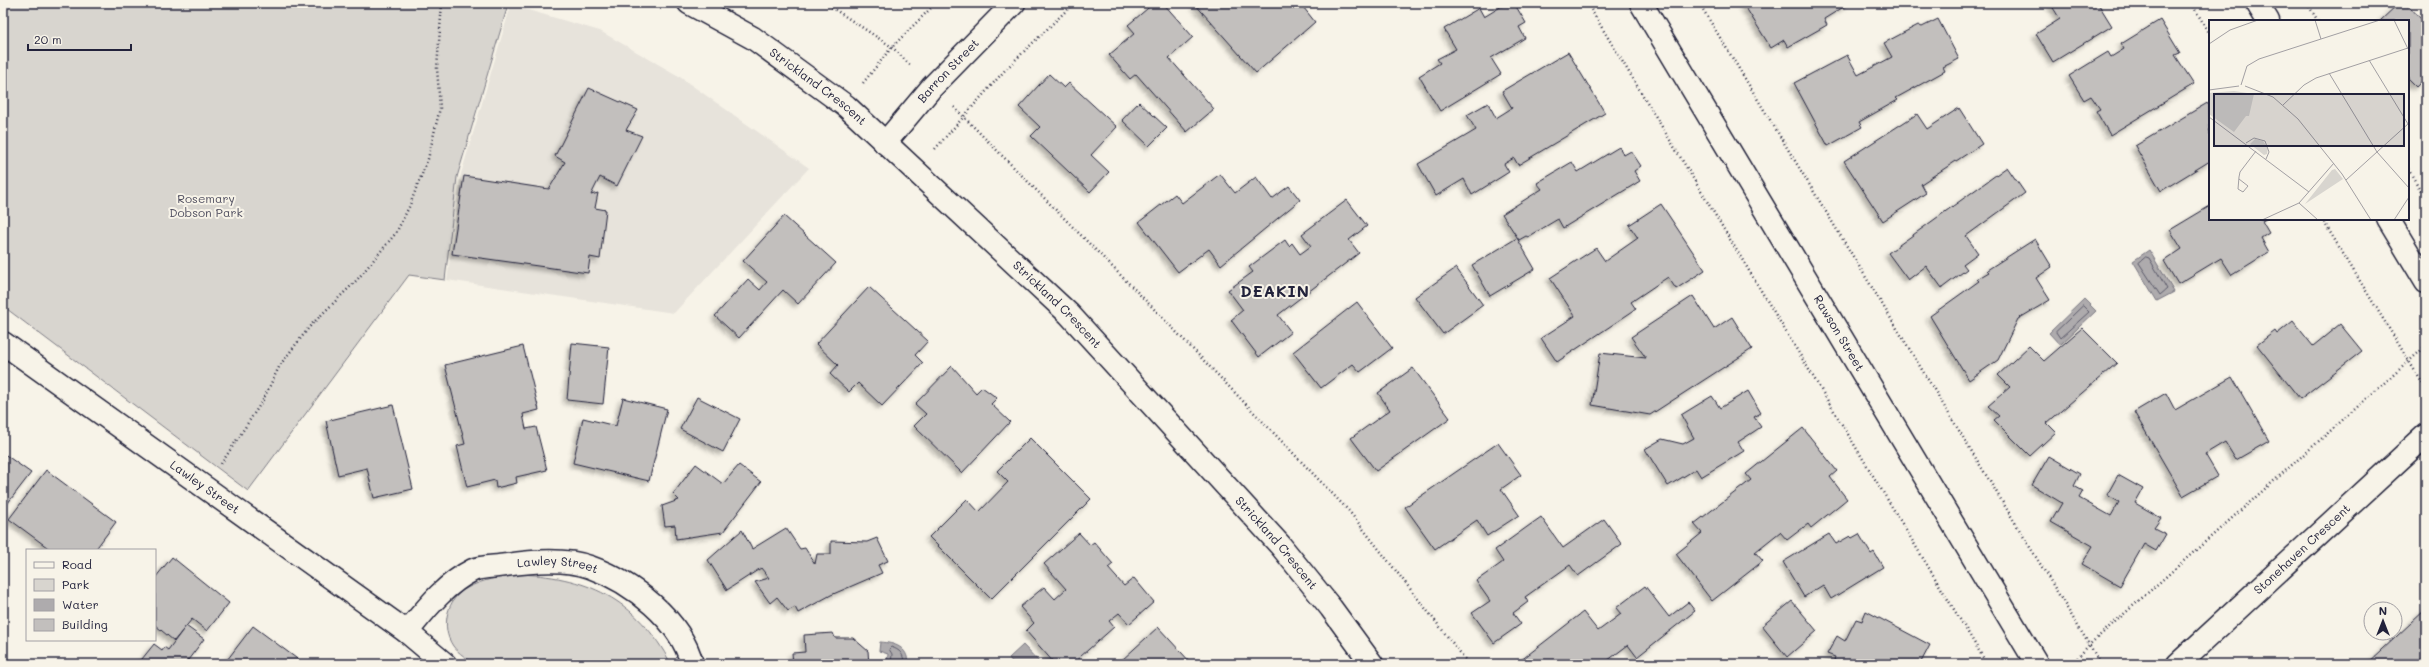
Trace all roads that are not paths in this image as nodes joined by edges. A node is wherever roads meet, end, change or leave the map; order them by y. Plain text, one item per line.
1 (688, 3) edge
2 (1014, 3) edge
3 (1641, 3) edge
4 (2257, 3) edge
5 (2267, 20) edge
6 (885, 143) junction
7 (2389, 220) edge
8 (2426, 282) edge
9 (3, 343) edge
10 (2426, 435) edge
11 (407, 632) junction
12 (445, 664) edge
13 (692, 664) edge
14 (1372, 664) edge
15 (2037, 664) edge
16 (2178, 664) edge

1 - 6 street, Strickland Crescent
2 - 6 street, Barron Street
3 - 15 street, Rawson Street
4 - 5 street
6 - 14 street, Strickland Crescent
7 - 8 street
9 - 11 street, Lawley Street
10 - 16 street, Stonehaven Crescent
11 - 12 street, Lawley Street
11 - 13 street, Lawley Street

